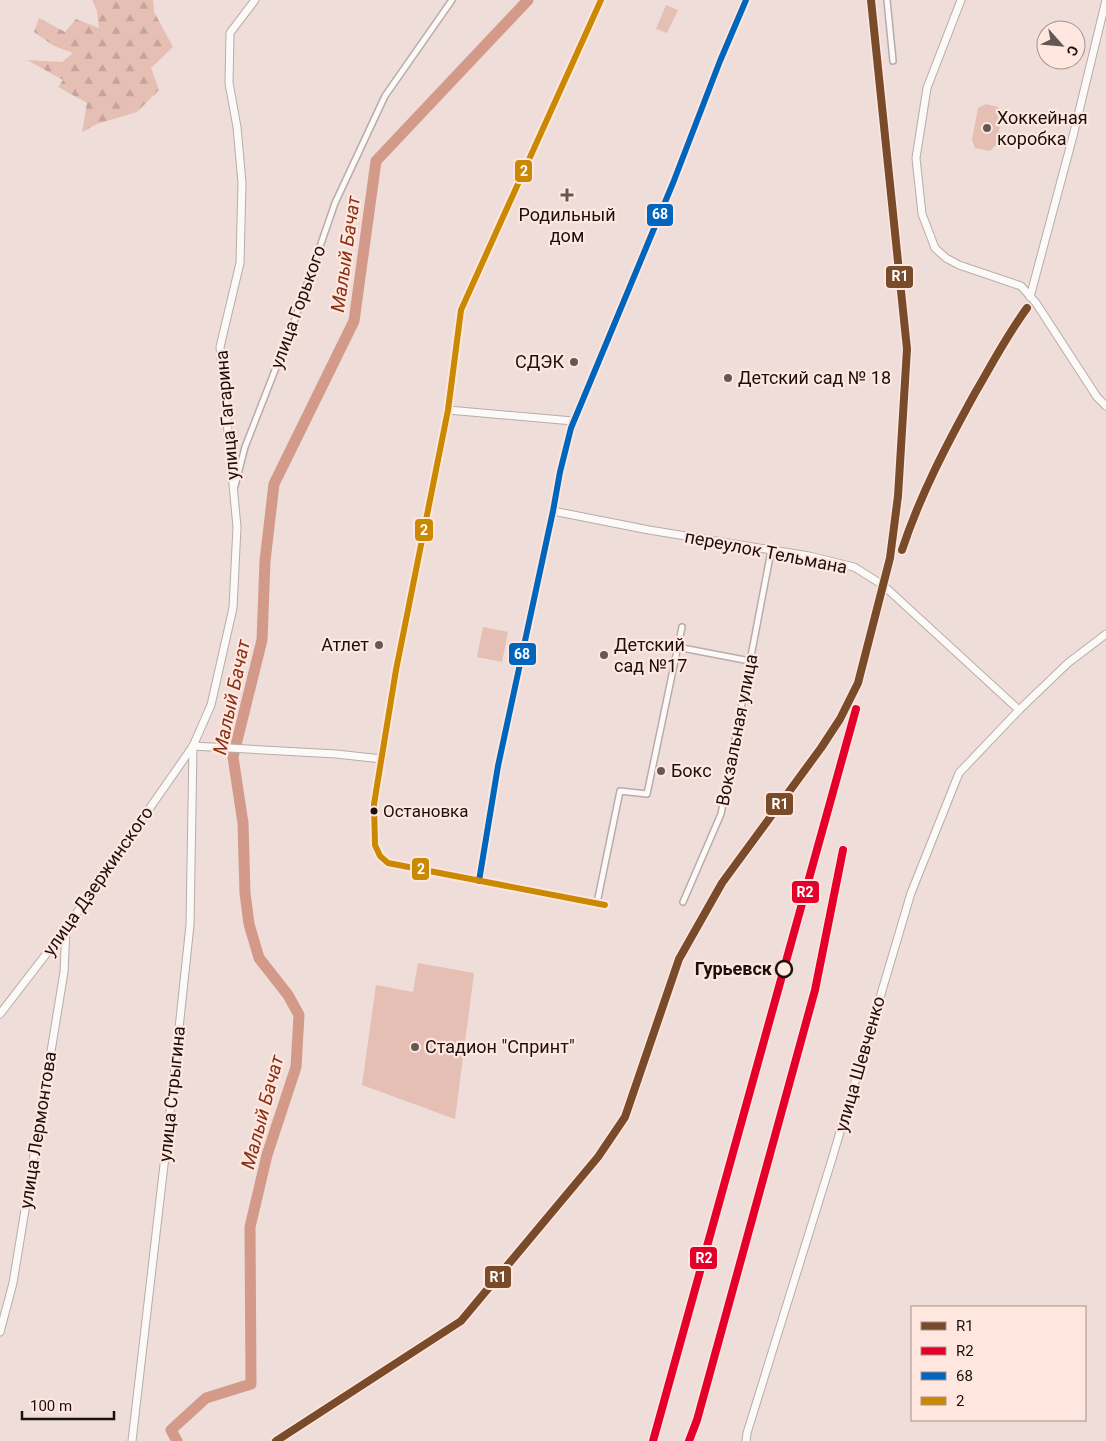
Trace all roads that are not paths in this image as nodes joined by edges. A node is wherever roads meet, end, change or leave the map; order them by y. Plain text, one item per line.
1 (255, 0) edge
2 (452, 0) edge
3 (601, 0) edge
4 (746, 0) edge
5 (887, 0) edge
6 (961, 0) edge
7 (1106, 0) edge
8 (892, 61) dead end
9 (1030, 296) junction
10 (1106, 406) edge
11 (448, 410) junction
12 (574, 421) junction
13 (234, 492) junction
14 (553, 511) junction
15 (771, 551) junction
16 (682, 627) dead end
17 (1106, 634) edge
18 (678, 647) junction
19 (750, 660) junction
20 (1019, 710) junction
21 (193, 746) junction
22 (382, 759) junction
23 (479, 881) junction
24 (683, 902) dead end
25 (596, 903) junction
26 (605, 904) dead end
27 (66, 927) junction
28 (0, 1014) edge
29 (0, 1332) edge
30 (132, 1441) edge
31 (746, 1441) edge

1 - 13 street, улица Гагарина
2 - 13 street, улица Горького
3 - 11 street
4 - 12 street
5 - 8 street
6 - 9 street
7 - 9 street
9 - 10 street
11 - 12 street
11 - 22 street
12 - 14 street
13 - 21 street, улица Гагарина
14 - 15 street, переулок Тельмана
14 - 23 street
15 - 19 street, Вокзальная улица
15 - 20 street, переулок Тельмана
16 - 18 street
17 - 20 street, улица Шевченко
18 - 19 street
18 - 25 street
19 - 24 street, Вокзальная улица
20 - 31 street, улица Шевченко
21 - 22 street
21 - 27 street, улица Дзержинского
21 - 30 street, улица Стрыгина
22 - 23 street
23 - 25 street
25 - 26 street
27 - 28 street, улица Дзержинского
27 - 29 street, улица Лермонтова

